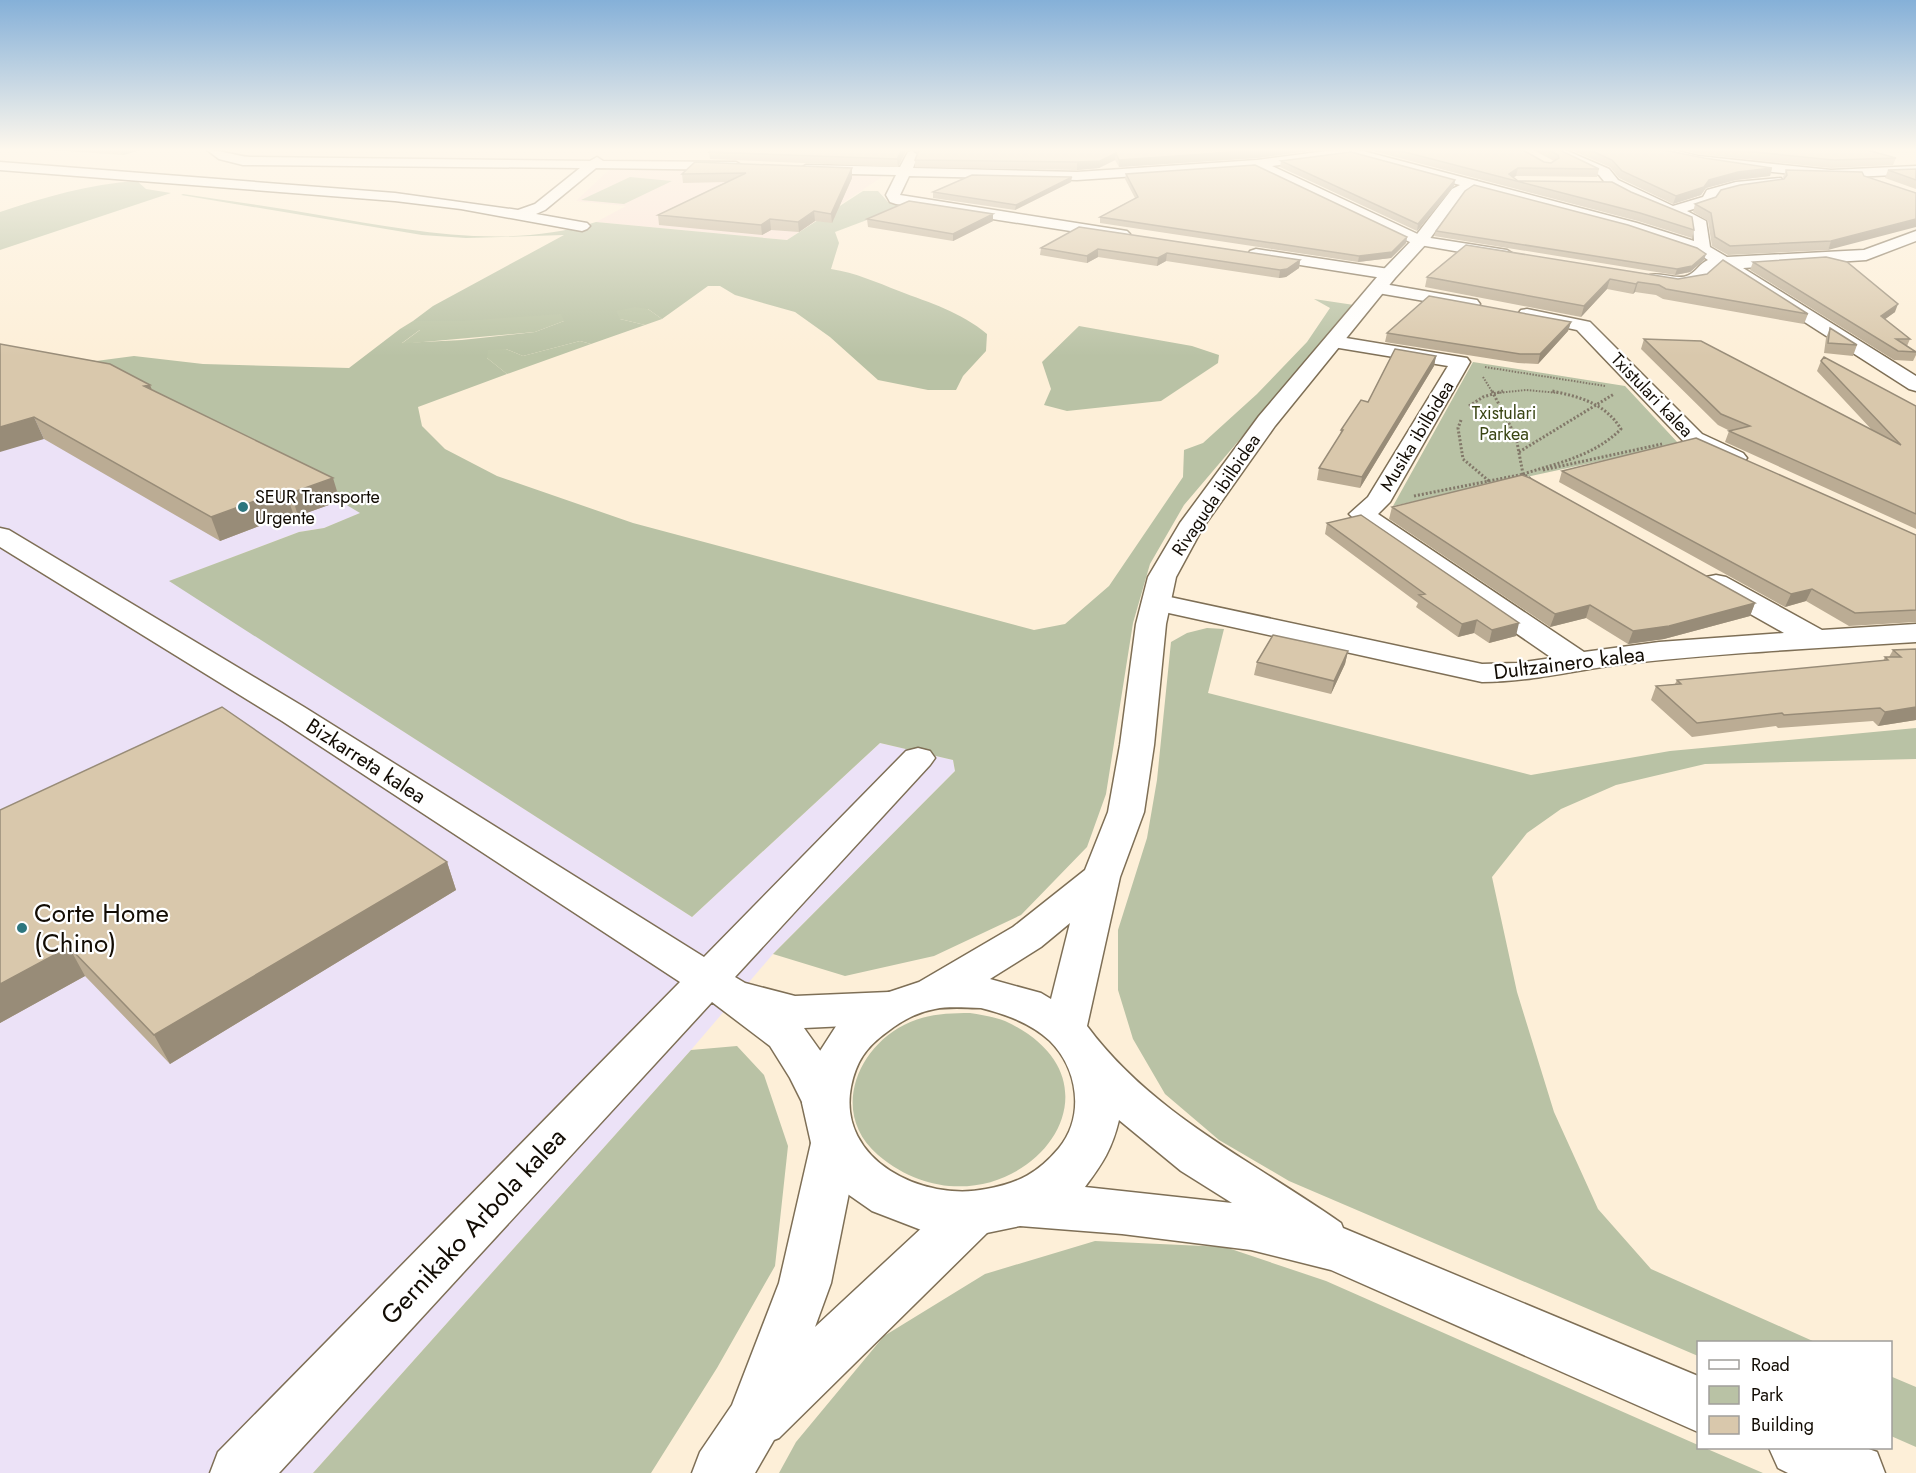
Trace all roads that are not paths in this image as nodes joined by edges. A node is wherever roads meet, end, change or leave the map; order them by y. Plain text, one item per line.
1 (540, 219) edge
2 (1072, 219) edge
3 (1373, 219) edge
4 (1437, 219) edge
5 (1605, 219) edge
6 (1691, 219) edge
7 (582, 226) dead end
8 (1133, 236) edge
9 (1916, 236) edge
10 (1420, 241) junction
11 (1702, 245) junction
12 (1238, 252) edge
13 (1524, 258) edge
14 (1725, 262) junction
15 (1640, 276) edge
16 (1383, 281) junction
17 (1334, 342) junction
18 (1916, 385) edge
19 (1757, 469) edge
20 (0, 536) edge
21 (1696, 571) edge
22 (1156, 602) junction
23 (1916, 633) edge
24 (1817, 639) junction
25 (1579, 662) junction
26 (918, 758) dead end
27 (1101, 877) junction
28 (718, 986) junction
29 (934, 993) junction
30 (889, 1008) junction
31 (1065, 1029) junction
32 (1093, 1068) junction
33 (830, 1123) junction
34 (996, 1209) junction
35 (1337, 1249) junction
36 (1697, 1404) edge
37 (753, 1423) junction
38 (1800, 1449) edge
39 (240, 1473) edge
40 (721, 1473) edge
41 (1856, 1473) edge

1 - 7 main road
2 - 8 main road
3 - 10 main road
4 - 10 main road, Rivaguda ibilbidea
5 - 11 main road
6 - 11 main road
9 - 14 main road
10 - 13 main road
10 - 16 main road, Rivaguda ibilbidea
11 - 14 main road
12 - 16 main road, Txistulari kalea
14 - 15 main road
14 - 18 main road
16 - 17 main road, Rivaguda ibilbidea
16 - 19 main road, Txistulari kalea
17 - 22 main road, Rivaguda ibilbidea
17 - 25 main road, Musika ibilbidea
20 - 28 main road, Bizkarreta kalea
21 - 24 main road
22 - 25 main road, Dultzainero kalea
22 - 27 main road, Rivaguda ibilbidea
23 - 24 main road, Dultzainero kalea
24 - 25 main road, Dultzainero kalea
26 - 28 main road, Gernikako Arbola kalea
27 - 29 main road
27 - 31 main road, Rivaguda ibilbidea
28 - 30 main road
28 - 33 main road
28 - 39 main road, Gernikako Arbola kalea
29 - 30 main road
29 - 31 main road
30 - 33 main road
31 - 32 main road
32 - 34 main road
32 - 35 main road
33 - 34 main road
33 - 37 main road
34 - 35 main road
34 - 37 main road
35 - 36 main road
37 - 40 main road
38 - 41 main road

